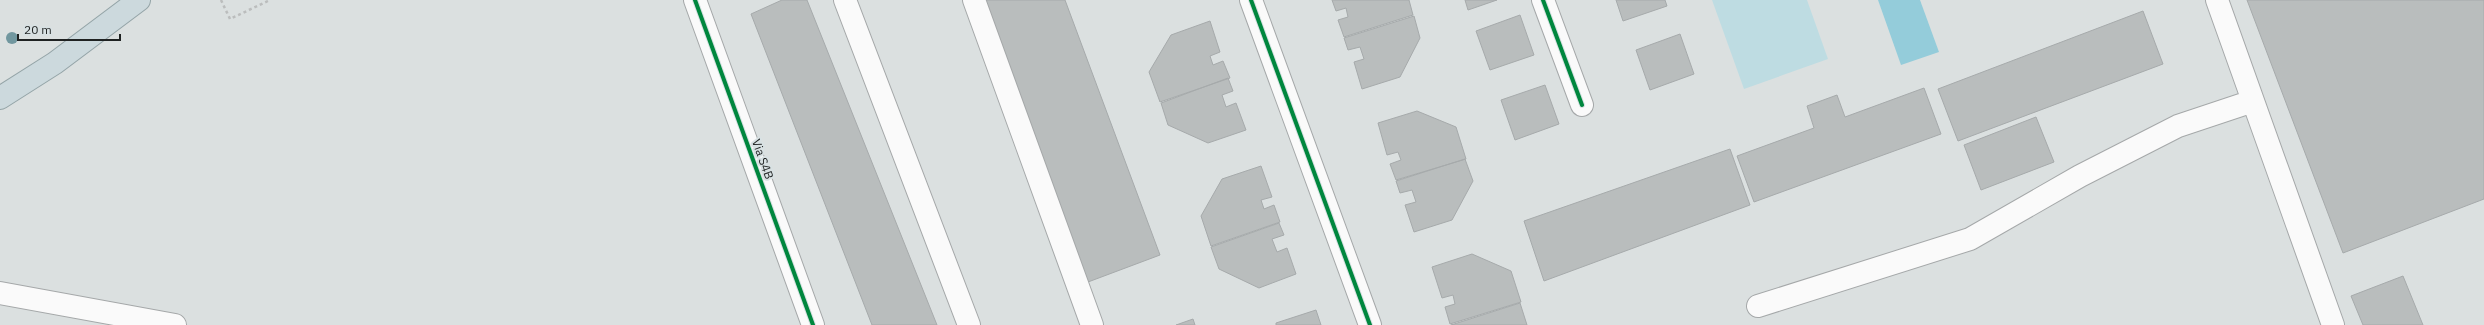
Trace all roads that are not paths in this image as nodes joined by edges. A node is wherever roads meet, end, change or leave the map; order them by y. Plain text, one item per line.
1 (140, 0) edge
2 (695, 0) edge
3 (845, 0) edge
4 (974, 0) edge
5 (1251, 0) edge
6 (1543, 0) edge
7 (2217, 0) edge
8 (0, 98) edge
9 (2253, 101) junction
10 (1582, 105) dead end
11 (0, 293) edge
12 (1758, 306) dead end
13 (100, 311) junction
14 (116, 325) edge
15 (175, 325) edge
16 (813, 325) edge
17 (969, 325) edge
18 (1092, 325) edge
19 (1370, 325) edge
20 (2334, 325) edge

1 - 8 highway
2 - 16 street, Via S4B
3 - 17 street
4 - 18 street
5 - 19 street
6 - 10 street
7 - 9 street
9 - 12 street
9 - 20 street
11 - 13 street
13 - 14 street
13 - 15 street

